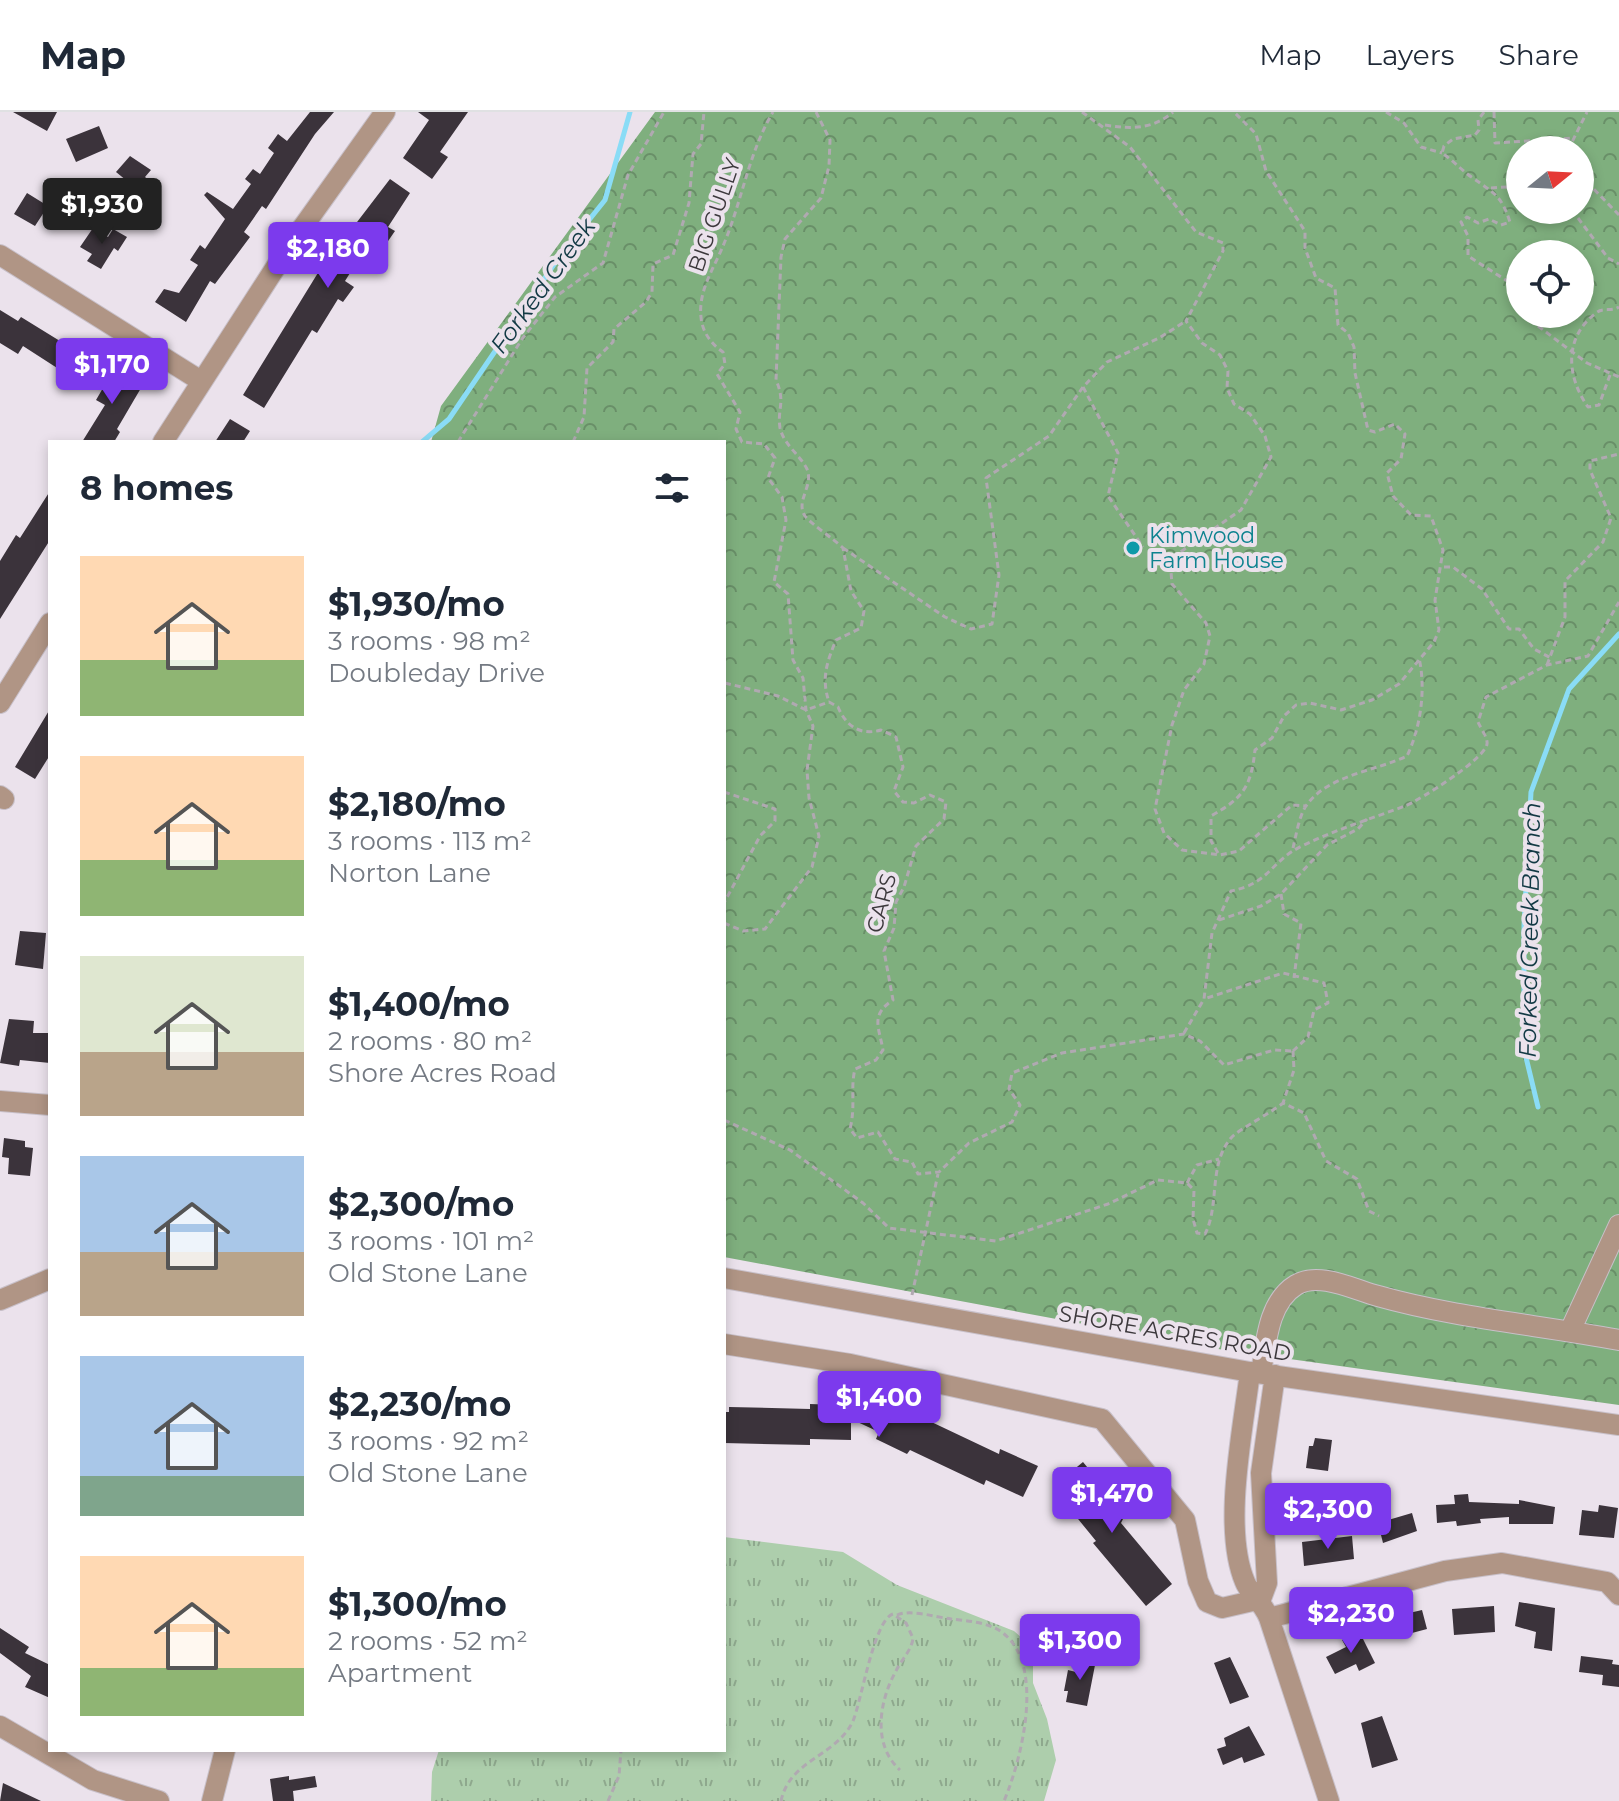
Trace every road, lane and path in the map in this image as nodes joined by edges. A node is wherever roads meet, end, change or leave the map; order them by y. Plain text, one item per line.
1 (385, 112) edge
2 (664, 112) edge
3 (704, 112) edge
4 (774, 112) edge
5 (816, 112) edge
6 (1082, 112) edge
7 (1173, 112) edge
8 (1234, 112) edge
9 (1386, 112) edge
10 (1484, 112) edge
11 (1494, 112) edge
12 (1587, 112) edge
13 (1101, 125) junction
14 (1576, 136) edge
15 (1506, 142) edge
16 (1442, 153) junction
17 (1506, 187) edge
18 (1491, 188) junction
19 (1594, 189) edge
20 (1619, 215) edge
21 (1582, 224) edge
22 (0, 255) edge
23 (1619, 264) edge
24 (1506, 280) edge
25 (1619, 307) edge
26 (1186, 321) junction
27 (1537, 328) edge
28 (1571, 349) junction
29 (1610, 375) junction
30 (1619, 377) edge
31 (201, 381) junction
32 (1083, 387) junction
33 (164, 440) edge
34 (459, 440) edge
35 (574, 440) edge
36 (1619, 454) edge
37 (1143, 547) dead end
38 (843, 548) junction
39 (1443, 567) junction
40 (1619, 602) edge
41 (48, 626) edge
42 (1419, 658) junction
43 (1551, 658) junction
44 (1547, 665) junction
45 (726, 683) edge
46 (829, 702) junction
47 (0, 703) edge
48 (806, 710) junction
49 (726, 793) edge
50 (1306, 806) junction
51 (1369, 817) junction
52 (1292, 850) junction
53 (1220, 855) junction
54 (1281, 894) junction
55 (726, 899) edge
56 (1219, 920) junction
57 (726, 924) edge
58 (1294, 978) junction
59 (1204, 999) junction
60 (1184, 1034) junction
61 (1293, 1051) junction
62 (0, 1101) edge
63 (1283, 1103) junction
64 (48, 1105) edge
65 (726, 1121) edge
66 (1219, 1159) junction
67 (939, 1172) junction
68 (1187, 1183) junction
69 (1379, 1216) dead end
70 (1619, 1225) edge
71 (927, 1232) junction
72 (726, 1278) edge
73 (48, 1280) edge
74 (0, 1300) edge
75 (909, 1311) junction
76 (1570, 1331) junction
77 (1619, 1340) edge
78 (726, 1344) edge
79 (1262, 1373) junction
80 (1619, 1425) edge
81 (1619, 1595) edge
82 (1265, 1608) junction
83 (897, 1616) junction
84 (0, 1726) edge
85 (224, 1752) edge
86 (621, 1752) edge
87 (900, 1770) dead end
88 (159, 1801) edge
89 (212, 1801) edge
90 (608, 1801) edge
91 (781, 1801) edge
92 (1004, 1801) edge
93 (1329, 1801) edge

1 - 31 street
2 - 34 path
3 - 35 path
4 - 48 path, BIG GULLY
5 - 38 path
6 - 13 path
7 - 13 path
8 - 39 path
9 - 16 path
10 - 16 path
11 - 15 path
12 - 14 path
13 - 26 path
16 - 18 path
17 - 18 path
18 - 24 path
19 - 20 path
21 - 23 path
22 - 31 street
25 - 28 path
26 - 32 path
26 - 53 path
27 - 28 path
28 - 29 path
28 - 29 path
29 - 30 path
31 - 33 street
32 - 37 path
32 - 38 path
36 - 43 path
38 - 46 path
39 - 42 path
39 - 43 path
40 - 44 path
41 - 47 street
42 - 50 path
42 - 53 path
43 - 44 path
44 - 51 path
45 - 48 path
46 - 48 path
46 - 67 path, CARS
48 - 57 path, BIG GULLY
49 - 55 path
50 - 52 path
50 - 53 path
51 - 52 path
51 - 54 path
52 - 56 path
54 - 56 path
54 - 58 path
56 - 59 path
58 - 59 path
58 - 61 path
59 - 60 path
60 - 61 path
60 - 67 path
61 - 63 path
62 - 64 street
63 - 66 path
63 - 69 path
65 - 71 path
66 - 68 path
66 - 68 path
67 - 71 path
68 - 71 path
70 - 76 street
71 - 75 path
72 - 75 street, SHORE ACRES ROAD
73 - 74 street
75 - 79 street, SHORE ACRES ROAD
76 - 77 street
76 - 79 street
78 - 82 street
79 - 80 street, SHORE ACRES ROAD
79 - 82 street
81 - 82 street
82 - 93 street
83 - 87 path
83 - 91 path
83 - 92 path
84 - 88 street
85 - 89 street
86 - 90 path

